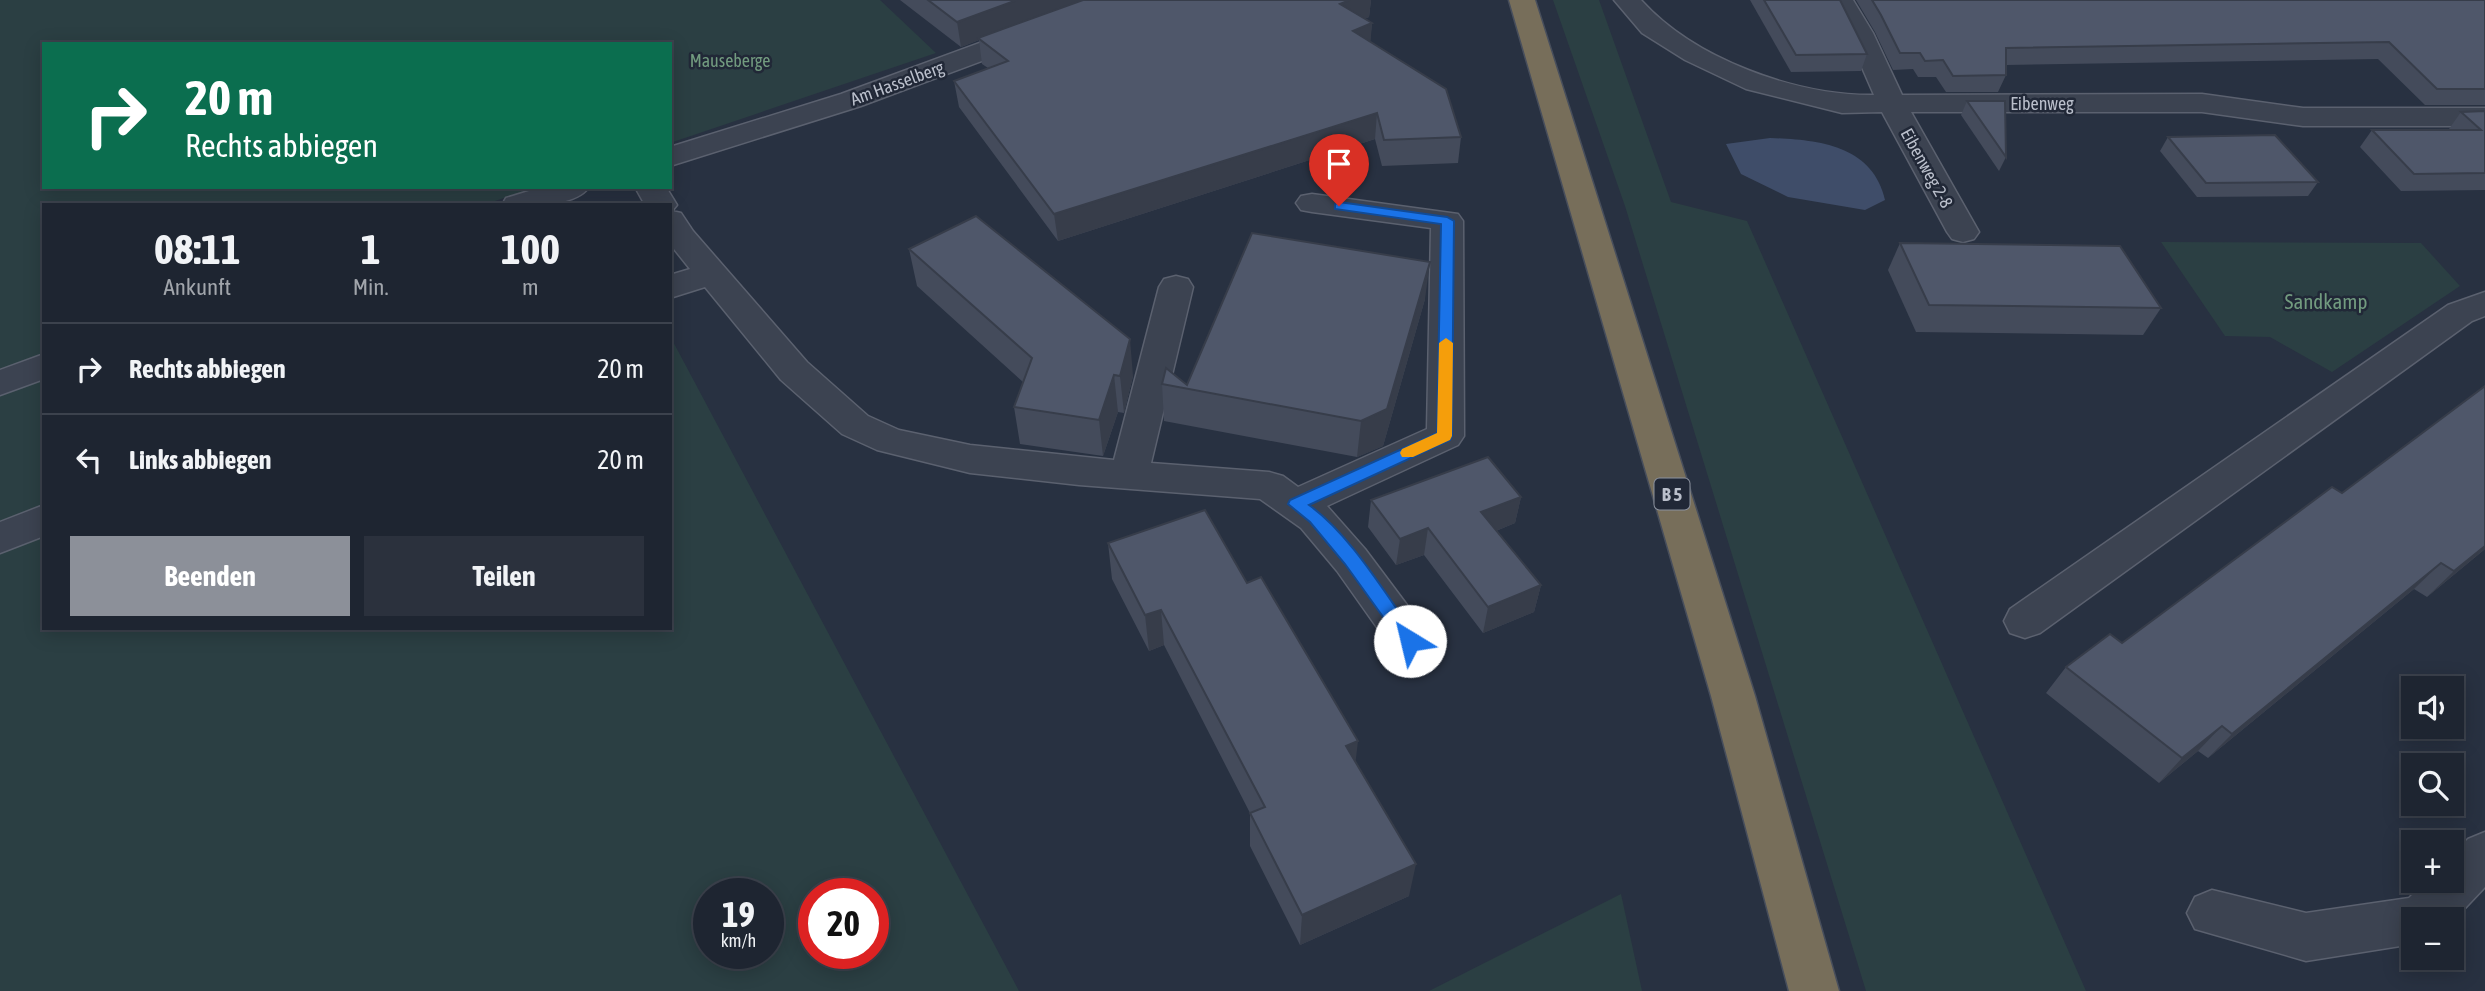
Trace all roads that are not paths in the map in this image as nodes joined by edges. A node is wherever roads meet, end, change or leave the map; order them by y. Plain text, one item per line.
1 (1120, 0) edge
2 (1522, 0) edge
3 (1627, 0) edge
4 (1840, 0) edge
5 (1892, 104) junction
6 (2485, 117) edge
7 (672, 156) edge
8 (568, 189) edge
9 (523, 203) edge
10 (1312, 203) dead end
11 (672, 223) edge
12 (1963, 232) dead end
13 (711, 273) junction
14 (672, 286) edge
15 (1176, 287) dead end
16 (2485, 303) edge
17 (42, 367) edge
18 (0, 383) edge
19 (1129, 474) junction
20 (1296, 504) junction
21 (42, 521) edge
22 (0, 538) edge
23 (2025, 621) dead end
24 (1410, 641) dead end
25 (2485, 854) edge
26 (2434, 907) edge
27 (2212, 912) dead end
28 (2401, 922) edge
29 (1814, 991) edge

1 - 7 street, Am Hasselberg
2 - 29 highway, B 5
3 - 5 street, Eibenweg
4 - 5 street, Eibenweg 2-8
5 - 6 street, Eibenweg
5 - 12 street, Eibenweg 2-8
8 - 9 street
10 - 20 street
11 - 13 street
13 - 14 street
13 - 19 street
15 - 19 street
16 - 23 street
17 - 18 street
19 - 20 street
20 - 24 street
21 - 22 street
25 - 26 street
27 - 28 street

